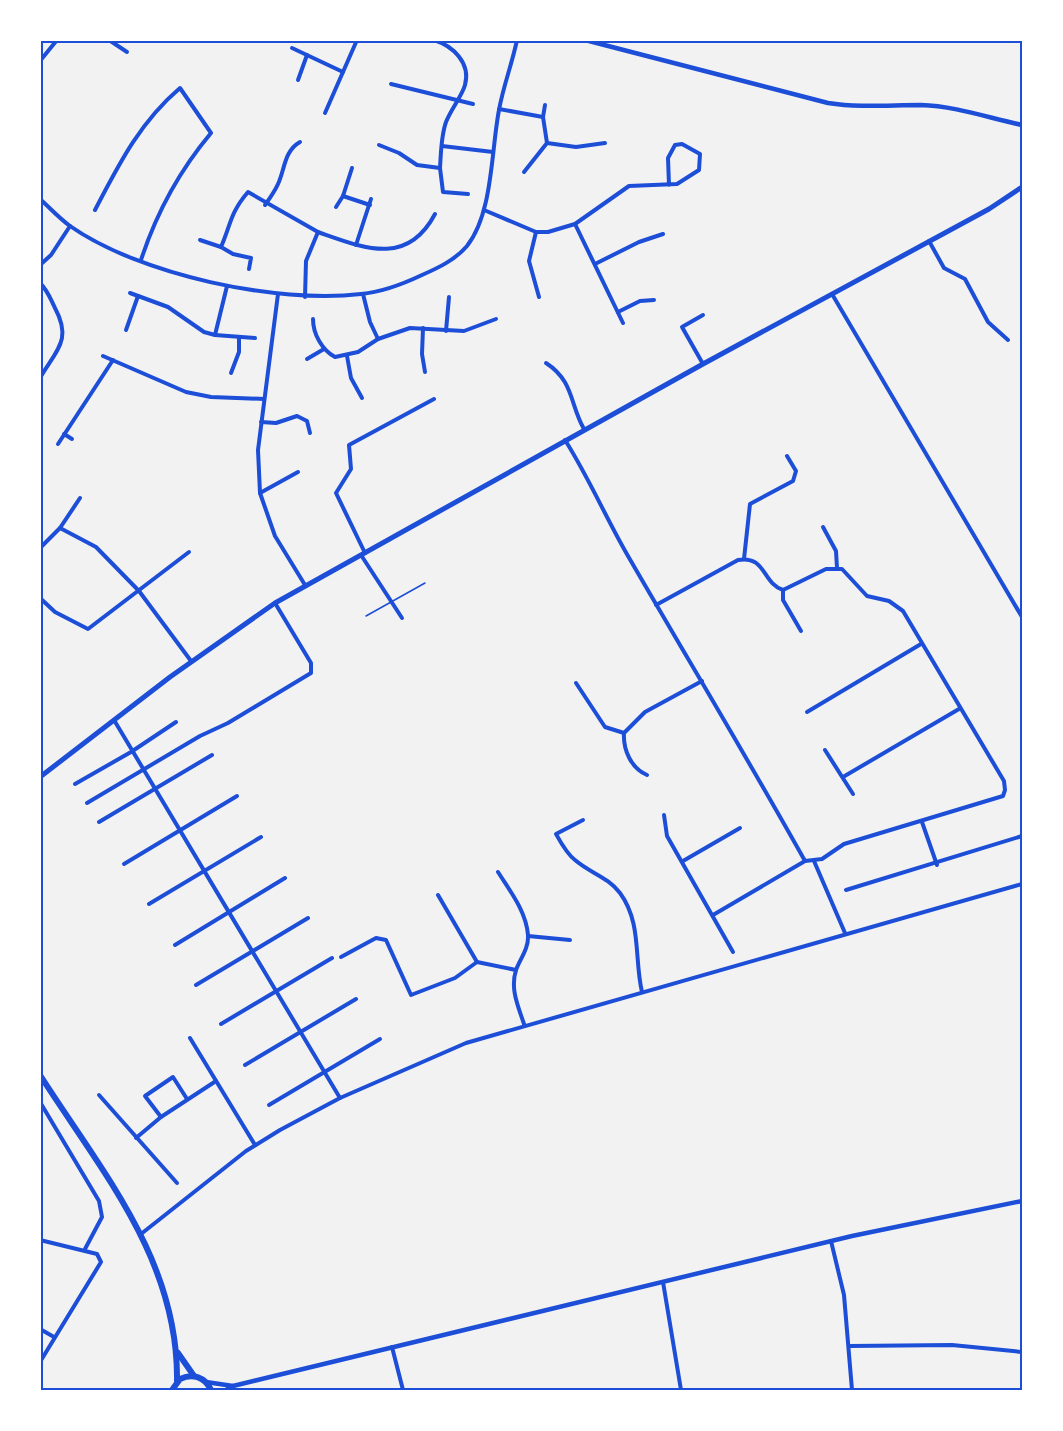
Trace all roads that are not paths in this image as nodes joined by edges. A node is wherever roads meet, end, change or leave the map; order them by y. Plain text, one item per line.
1 (57, 40) edge
2 (109, 40) edge
3 (357, 40) edge
4 (434, 40) edge
5 (517, 40) edge
6 (585, 40) edge
7 (292, 48) dead end
8 (127, 52) dead end
9 (308, 55) junction
10 (40, 61) edge
11 (343, 72) junction
12 (298, 80) dead end
13 (391, 84) dead end
14 (455, 101) junction
15 (473, 104) dead end
16 (545, 105) dead end
17 (499, 109) junction
18 (325, 113) dead end
19 (543, 117) junction
20 (1023, 125) edge
21 (300, 142) dead end
22 (547, 142) junction
23 (605, 143) dead end
24 (379, 145) dead end
25 (442, 146) junction
26 (493, 152) junction
27 (352, 168) dead end
28 (440, 168) junction
29 (524, 172) dead end
30 (669, 184) junction
31 (1023, 187) edge
32 (468, 194) dead end
33 (343, 196) junction
34 (40, 199) edge
35 (371, 199) dead end
36 (265, 204) junction
37 (370, 205) junction
38 (336, 207) dead end
39 (95, 210) dead end
40 (484, 210) junction
41 (435, 214) dead end
42 (575, 224) junction
43 (70, 226) junction
44 (318, 232) junction
45 (536, 232) junction
46 (663, 234) dead end
47 (200, 240) dead end
48 (929, 241) junction
49 (356, 245) junction
50 (221, 247) junction
51 (141, 260) junction
52 (595, 264) junction
53 (40, 265) edge
54 (249, 269) dead end
55 (40, 283) edge
56 (227, 285) junction
57 (130, 293) dead end
58 (278, 294) junction
59 (363, 294) junction
60 (831, 294) junction
61 (138, 296) junction
62 (305, 297) junction
63 (450, 297) dead end
64 (538, 297) dead end
65 (654, 300) dead end
66 (618, 312) junction
67 (703, 315) dead end
68 (313, 319) dead end
69 (496, 319) dead end
70 (623, 323) dead end
71 (423, 328) junction
72 (126, 330) dead end
73 (446, 331) junction
74 (215, 335) junction
75 (239, 337) junction
76 (255, 338) dead end
77 (378, 339) junction
78 (1008, 340) dead end
79 (324, 349) junction
80 (103, 356) dead end
81 (347, 356) junction
82 (307, 359) dead end
83 (113, 360) junction
84 (546, 363) dead end
85 (703, 364) junction
86 (425, 372) dead end
87 (231, 373) dead end
88 (40, 378) edge
89 (362, 398) dead end
90 (264, 399) junction
91 (434, 399) dead end
92 (261, 422) junction
93 (584, 429) junction
94 (310, 433) dead end
95 (64, 434) junction
96 (72, 439) dead end
97 (566, 440) junction
98 (58, 444) dead end
99 (788, 456) dead end
100 (298, 472) dead end
101 (260, 493) junction
102 (80, 498) dead end
103 (823, 527) dead end
104 (60, 528) junction
105 (40, 548) edge
106 (189, 552) dead end
107 (363, 554) junction
108 (744, 559) junction
109 (837, 568) junction
110 (425, 583) dead end
111 (305, 585) junction
112 (783, 590) junction
113 (139, 591) junction
114 (40, 598) edge
115 (391, 602) junction
116 (275, 603) junction
117 (656, 605) junction
118 (366, 616) dead end
119 (1023, 617) edge
120 (402, 618) dead end
121 (801, 631) dead end
122 (921, 644) junction
123 (191, 661) junction
124 (702, 681) junction
125 (576, 683) dead end
126 (959, 709) junction
127 (807, 711) dead end
128 (114, 720) junction
129 (176, 722) dead end
130 (624, 733) junction
131 (825, 750) dead end
132 (131, 752) junction
133 (212, 755) dead end
134 (143, 771) junction
135 (647, 775) dead end
136 (40, 777) edge
137 (843, 777) junction
138 (75, 784) dead end
139 (154, 790) junction
140 (853, 794) dead end
141 (237, 796) dead end
142 (87, 803) dead end
143 (664, 815) dead end
144 (583, 820) dead end
145 (99, 822) dead end
146 (922, 822) junction
147 (740, 828) dead end
148 (179, 832) junction
149 (1023, 836) edge
150 (261, 837) dead end
151 (683, 861) junction
152 (805, 861) junction
153 (814, 861) junction
154 (124, 864) dead end
155 (937, 865) junction
156 (203, 872) junction
157 (498, 872) dead end
158 (285, 878) dead end
159 (1023, 884) edge
160 (846, 890) dead end
161 (438, 895) dead end
162 (149, 904) dead end
163 (228, 912) junction
164 (713, 915) junction
165 (308, 918) dead end
166 (845, 933) junction
167 (528, 936) junction
168 (570, 940) dead end
169 (175, 945) dead end
170 (251, 951) junction
171 (733, 952) dead end
172 (341, 957) dead end
173 (332, 958) dead end
174 (477, 962) junction
175 (516, 970) junction
176 (196, 985) dead end
177 (275, 991) junction
178 (642, 992) junction
179 (356, 999) dead end
180 (221, 1024) dead end
181 (524, 1024) junction
182 (300, 1033) junction
183 (190, 1038) dead end
184 (380, 1040) dead end
185 (245, 1065) dead end
186 (324, 1073) junction
187 (40, 1075) edge
188 (216, 1081) junction
189 (99, 1095) dead end
190 (340, 1098) junction
191 (187, 1099) junction
192 (40, 1101) edge
193 (269, 1105) dead end
194 (161, 1117) junction
195 (136, 1138) junction
196 (255, 1145) junction
197 (177, 1183) dead end
198 (1023, 1201) edge
199 (141, 1234) junction
200 (40, 1240) edge
201 (831, 1240) junction
202 (85, 1249) junction
203 (663, 1282) junction
204 (40, 1329) edge
205 (54, 1337) junction
206 (849, 1346) junction
207 (392, 1347) junction
208 (1023, 1352) edge
209 (178, 1353) junction
210 (40, 1362) edge
211 (194, 1376) junction
212 (177, 1382) junction
213 (206, 1382) junction
214 (233, 1386) junction
215 (172, 1390) edge
216 (211, 1390) edge
217 (226, 1390) edge
218 (403, 1390) edge
219 (681, 1390) edge
220 (852, 1390) edge

1 - 10 street
2 - 8 street
3 - 11 street
4 - 14 street
5 - 17 street
6 - 20 street
7 - 9 street
9 - 11 street
9 - 12 street
11 - 18 street
13 - 14 street
14 - 15 street
14 - 25 street
16 - 19 street
17 - 19 street
17 - 26 street
19 - 22 street
21 - 36 street
22 - 23 street
22 - 29 street
24 - 28 street
25 - 26 street
25 - 28 street
26 - 40 street
27 - 33 street
28 - 32 street
30 - 30 street
30 - 42 street
31 - 48 main road
33 - 37 street
33 - 38 street
34 - 43 street
35 - 37 street
36 - 44 street
36 - 50 street
37 - 49 street
39 - 51 street
40 - 45 street
40 - 59 street
41 - 49 street
42 - 45 street
42 - 52 street
43 - 51 street
43 - 53 street
44 - 49 street
44 - 62 street
45 - 64 street
46 - 52 street
47 - 50 street
48 - 60 main road
48 - 78 street
50 - 54 street
51 - 56 street
52 - 66 street
55 - 88 street
56 - 58 street
56 - 74 street
57 - 61 street
58 - 62 street
58 - 90 street
59 - 62 street
59 - 77 street
60 - 85 main road
60 - 119 street
61 - 72 street
61 - 74 street
63 - 73 street
65 - 66 street
66 - 70 street
67 - 85 street
68 - 79 street
69 - 73 street
71 - 73 street
71 - 77 street
71 - 86 street
74 - 75 street
75 - 76 street
75 - 87 street
77 - 81 street
79 - 81 street
79 - 82 street
80 - 83 street
81 - 89 street
83 - 90 street
83 - 95 street
84 - 93 street
85 - 93 main road
90 - 92 street
91 - 107 street
92 - 94 street
92 - 101 street
93 - 97 main road
95 - 96 street
95 - 98 street
97 - 107 main road
97 - 117 street
99 - 108 street
100 - 101 street
101 - 111 street
102 - 104 street
103 - 109 street
104 - 105 street
104 - 113 street
106 - 113 street
107 - 111 main road
107 - 115 street
108 - 112 street
108 - 117 street
109 - 112 street
109 - 122 street
110 - 115 lane
111 - 116 main road
112 - 121 street
113 - 114 street
113 - 123 street
115 - 118 lane
115 - 120 street
116 - 123 main road
116 - 134 street
117 - 124 street
122 - 126 street
122 - 127 street
123 - 128 main road
124 - 130 street
124 - 152 street
125 - 130 street
126 - 137 street
126 - 146 street
128 - 132 street
128 - 136 main road
129 - 132 street
130 - 135 street
131 - 137 street
132 - 134 street
132 - 138 street
133 - 139 street
134 - 139 street
134 - 142 street
137 - 140 street
139 - 145 street
139 - 148 street
141 - 148 street
143 - 151 street
144 - 178 street
146 - 153 street
146 - 155 street
147 - 151 street
148 - 154 street
148 - 156 street
149 - 155 street
150 - 156 street
151 - 164 street
152 - 153 street
152 - 164 street
153 - 166 street
155 - 160 street
156 - 162 street
156 - 163 street
157 - 167 street
158 - 163 street
159 - 166 street
161 - 174 street
163 - 169 street
163 - 170 street
164 - 171 street
165 - 170 street
166 - 178 street
167 - 168 street
167 - 175 street
170 - 176 street
170 - 177 street
172 - 174 street
173 - 177 street
174 - 175 street
175 - 181 street
177 - 180 street
177 - 182 street
178 - 181 street
179 - 182 street
181 - 190 street
182 - 185 street
182 - 186 street
183 - 188 street
184 - 186 street
186 - 190 street
186 - 193 street
187 - 199 main road
188 - 191 street
188 - 196 street
189 - 195 street
190 - 196 street
191 - 194 street
191 - 194 street
192 - 202 street
194 - 195 street
195 - 197 street
196 - 199 street
198 - 201 street
199 - 209 main road
200 - 202 street
201 - 203 street
201 - 206 street
202 - 205 street
203 - 207 street
203 - 219 street
204 - 205 street
205 - 210 street
206 - 208 street
206 - 220 street
207 - 214 street
207 - 218 street
209 - 211 main road
209 - 212 main road
211 - 212 main road
211 - 213 main road
212 - 215 main road
213 - 214 street
213 - 216 main road
214 - 217 street

